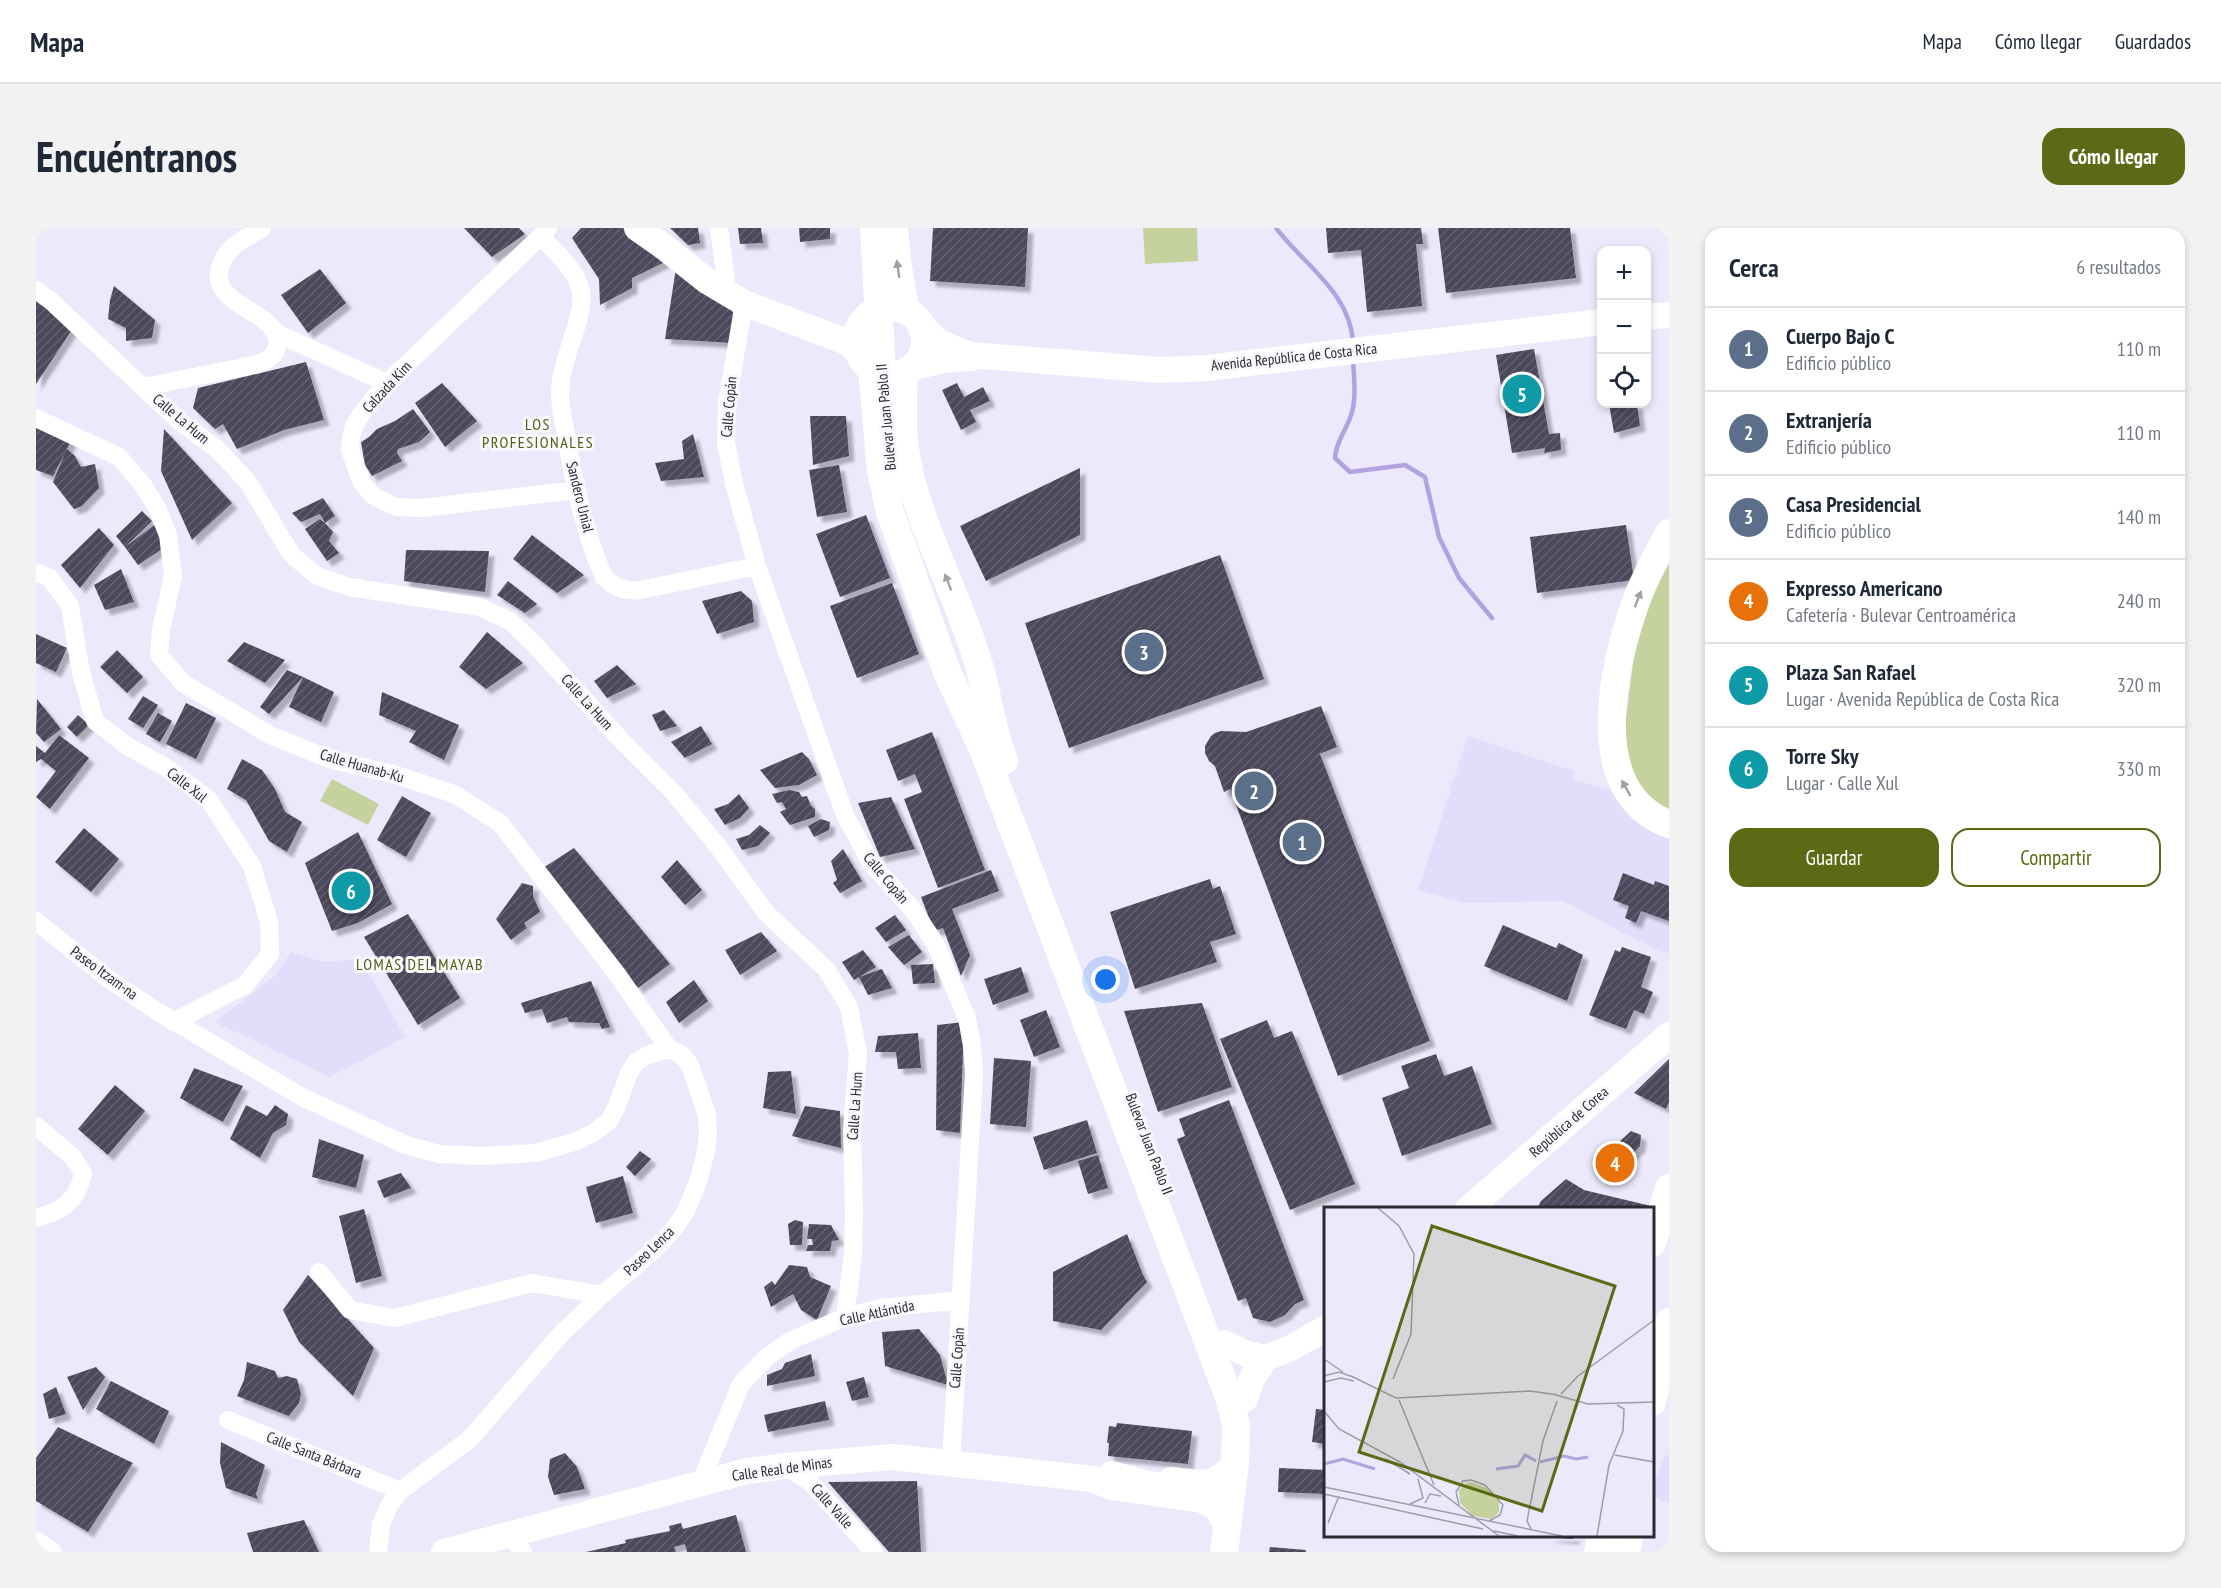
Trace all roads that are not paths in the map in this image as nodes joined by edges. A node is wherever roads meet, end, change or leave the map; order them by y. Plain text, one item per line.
1 (262, 228) edge
2 (637, 228) edge
3 (719, 228) edge
4 (867, 228) edge
5 (874, 228) edge
6 (894, 228) edge
7 (545, 232) edge
8 (664, 247) junction
9 (726, 280) junction
10 (36, 290) edge
11 (744, 303) junction
12 (1669, 315) edge
13 (913, 317) junction
14 (1651, 317) edge
15 (1597, 323) edge
16 (276, 333) junction
17 (864, 343) junction
18 (986, 356) junction
19 (909, 370) junction
20 (387, 383) junction
21 (144, 387) junction
22 (36, 418) edge
23 (576, 490) junction
24 (1669, 533) edge
25 (757, 566) junction
26 (36, 572) edge
27 (990, 747) junction
28 (1669, 824) edge
29 (36, 921) edge
30 (173, 1022) junction
31 (1669, 1035) edge
32 (669, 1049) junction
33 (36, 1126) edge
34 (1669, 1188) edge
35 (1470, 1207) edge
36 (36, 1218) edge
37 (1654, 1240) edge
38 (319, 1272) dead end
39 (602, 1295) junction
40 (961, 1300) junction
41 (845, 1317) junction
42 (1669, 1322) edge
43 (1324, 1329) edge
44 (1224, 1343) junction
45 (1266, 1358) junction
46 (1654, 1397) edge
47 (1245, 1399) junction
48 (228, 1420) dead end
49 (951, 1462) junction
50 (1235, 1463) junction
51 (786, 1466) junction
52 (1103, 1477) junction
53 (699, 1484) junction
54 (1193, 1490) dead end
55 (400, 1491) junction
56 (1601, 1537) edge
57 (1629, 1537) edge
58 (36, 1540) edge
59 (517, 1544) edge
60 (1234, 1544) edge
61 (53, 1552) edge
62 (378, 1552) edge
63 (444, 1552) edge
64 (874, 1552) edge
65 (1598, 1552) edge
66 (1626, 1552) edge

1 - 16 street
2 - 8 street
3 - 9 street
4 - 17 main road, Bulevar Juan Pablo II
5 - 27 main road, Bulevar Juan Pablo II
13 -> 6 main road
7 - 20 street, Calzada Kim
7 - 23 street, Sandero Unial
8 - 9 street
8 - 11 street
9 - 17 street
10 - 21 street, Calle La Hum
11 - 17 street
11 - 25 street, Calle Copán
12 - 14 street
13 - 17 main road
13 - 18 street, Avenida República de Costa Rica
13 - 19 main road
15 - 18 street, Avenida República de Costa Rica
16 - 20 street
16 - 21 street
17 - 19 main road
17 - 27 main road, Bulevar Juan Pablo II
18 - 19 street, Avenida República de Costa Rica
27 -> 19 main road, Bulevar Juan Pablo II
20 - 23 street, Calzada Kim
21 - 41 street, Calle La Hum
22 - 32 street, Calle Huanab-Ku
23 - 25 street, Sandero Unial
28 -> 24 main road
25 - 40 street, Calle Copán
26 - 30 street, Calle Xul
27 - 44 main road, Bulevar Juan Pablo II
27 - 50 main road, Bulevar Juan Pablo II
29 - 30 street, Paseo Itzam-na
30 - 32 street
31 - 35 street, República de Corea
32 - 39 street, Paseo Lenca
33 - 36 street
34 - 37 main road
38 - 39 street
39 - 55 street, Paseo Lenca
40 - 41 street, Calle Atlántida
40 - 49 street, Calle Copán
41 - 53 street, Calle Atlántida
42 - 46 main road
43 - 45 street
44 - 45 street
44 - 47 main road, Bulevar Juan Pablo II
45 - 47 street
47 - 60 main road, Bulevar Juan Pablo II
48 - 55 street, Calle Santa Bárbara
49 - 51 street, Calle Real de Minas
49 - 52 street, Calle Real de Minas
50 - 52 street, Calle Real de Minas
50 - 60 main road, Bulevar Juan Pablo II
51 - 53 street, Calle Real de Minas
51 - 64 street, Calle Valle
52 - 54 main road
52 - 60 street, Calle Real de Minas
53 - 59 street, Calle Real de Minas
55 - 62 street, Paseo Lenca
56 - 65 main road
57 - 66 main road
58 - 61 street
59 - 63 street, Calle Real de Minas

